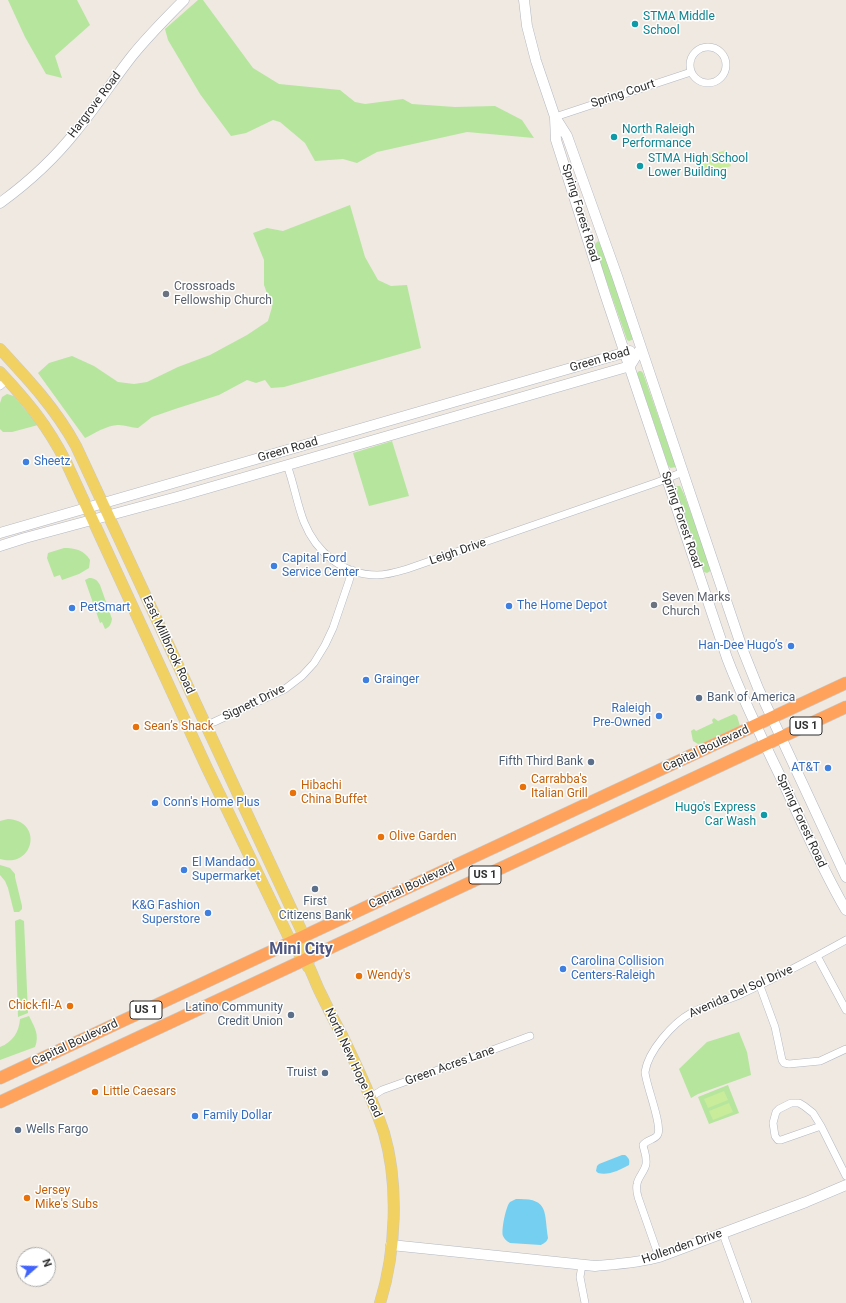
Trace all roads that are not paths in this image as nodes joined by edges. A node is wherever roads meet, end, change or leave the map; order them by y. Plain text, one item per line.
1 (184, 0) edge
2 (524, 0) edge
3 (691, 72) junction
4 (555, 117) junction
5 (0, 204) edge
6 (641, 348) junction
7 (0, 349) edge
8 (624, 353) junction
9 (630, 366) junction
10 (2, 379) edge
11 (466, 398) junction
12 (422, 411) junction
13 (470, 413) junction
14 (426, 425) junction
15 (282, 452) junction
16 (287, 466) junction
17 (683, 472) junction
18 (667, 479) junction
19 (102, 503) junction
20 (87, 508) junction
21 (108, 516) junction
22 (93, 520) junction
23 (22, 526) junction
24 (0, 533) edge
25 (25, 538) junction
26 (0, 546) edge
27 (352, 570) junction
28 (718, 576) junction
29 (702, 582) junction
30 (164, 675) junction
31 (846, 683) edge
32 (846, 707) edge
33 (772, 718) junction
34 (205, 725) junction
35 (756, 725) junction
36 (191, 732) junction
37 (781, 737) junction
38 (765, 744) junction
39 (218, 751) junction
40 (846, 877) edge
41 (846, 910) edge
42 (304, 936) junction
43 (846, 940) edge
44 (292, 942) junction
45 (818, 956) junction
46 (307, 962) junction
47 (760, 986) junction
48 (846, 1010) edge
49 (530, 1036) dead end
50 (846, 1049) edge
51 (0, 1078) edge
52 (371, 1097) junction
53 (0, 1102) edge
54 (821, 1126) junction
55 (846, 1176) edge
56 (846, 1185) edge
57 (723, 1234) junction
58 (391, 1245) junction
59 (659, 1257) junction
60 (582, 1265) junction
61 (380, 1303) edge
62 (585, 1303) edge
63 (748, 1303) edge

1 - 5 street, Hargrove Road
2 - 4 street, Spring Forest Road
3 - 3 street
3 - 4 street, Spring Court
4 - 6 street, Spring Forest Road
4 - 8 street, Spring Forest Road
6 - 8 street, Green Road
6 - 9 street, Green Road
6 - 17 street, Spring Forest Road
7 - 19 main road, East Millbrook Road
8 - 9 street, Spring Forest Road
8 - 11 street, Green Road
9 - 13 street, Green Road
9 - 18 street, Spring Forest Road
10 - 20 main road, East Millbrook Road
11 - 12 street, Green Road
11 - 13 street
12 - 14 street
12 - 15 street, Green Road
13 - 14 street, Green Road
14 - 16 street, Green Road
15 - 16 street
15 - 19 street, Green Road
16 - 21 street, Green Road
16 - 27 street, Leigh Drive
17 - 18 street, Leigh Drive
17 - 28 street, Spring Forest Road
18 - 27 street, Leigh Drive
18 - 29 street, Spring Forest Road
19 - 20 street, Green Road
19 - 21 main road, East Millbrook Road
20 - 22 main road, East Millbrook Road
20 - 23 street, Green Road
21 - 22 street, Green Road
21 - 34 main road, East Millbrook Road
22 - 25 street, Green Road
22 - 30 main road, East Millbrook Road
23 - 24 street, Green Road
23 - 25 street
25 - 26 street, Green Road
27 - 34 street, Signett Drive
28 - 29 street
28 - 33 street, Spring Forest Road
29 - 35 street, Spring Forest Road
30 - 34 main road
30 - 36 main road, East Millbrook Road
31 - 33 highway, Capital Boulevard / US 1
32 - 37 highway, Capital Boulevard / US 1
33 - 35 highway, Capital Boulevard / US 1
33 - 37 street, Spring Forest Road
34 - 39 main road, East Millbrook Road
35 - 38 street, Spring Forest Road
35 - 42 highway, Capital Boulevard / US 1
36 - 39 main road
36 - 44 main road, East Millbrook Road
37 - 38 highway, Capital Boulevard / US 1
37 - 40 street, Spring Forest Road
38 - 41 street, Spring Forest Road
38 - 46 highway, Capital Boulevard / US 1
39 - 42 main road, East Millbrook Road
42 - 44 highway, Capital Boulevard / US 1
42 - 46 main road, East Millbrook Road
43 - 45 street, Avenida Del Sol Drive
44 - 46 main road, North New Hope Road
44 - 51 highway, Capital Boulevard / US 1
45 - 47 street, Avenida Del Sol Drive
45 - 48 street
46 - 52 main road, North New Hope Road
46 - 53 highway, Capital Boulevard / US 1
47 - 50 street
47 - 59 street, Avenida Del Sol Drive
49 - 52 street, Green Acres Lane
52 - 58 main road, North New Hope Road
54 - 54 street
54 - 55 street
56 - 57 street, Hollenden Drive
57 - 59 street, Hollenden Drive
57 - 63 street
58 - 60 street, Hollenden Drive
58 - 61 main road, North New Hope Road
59 - 60 street, Hollenden Drive
60 - 62 street

